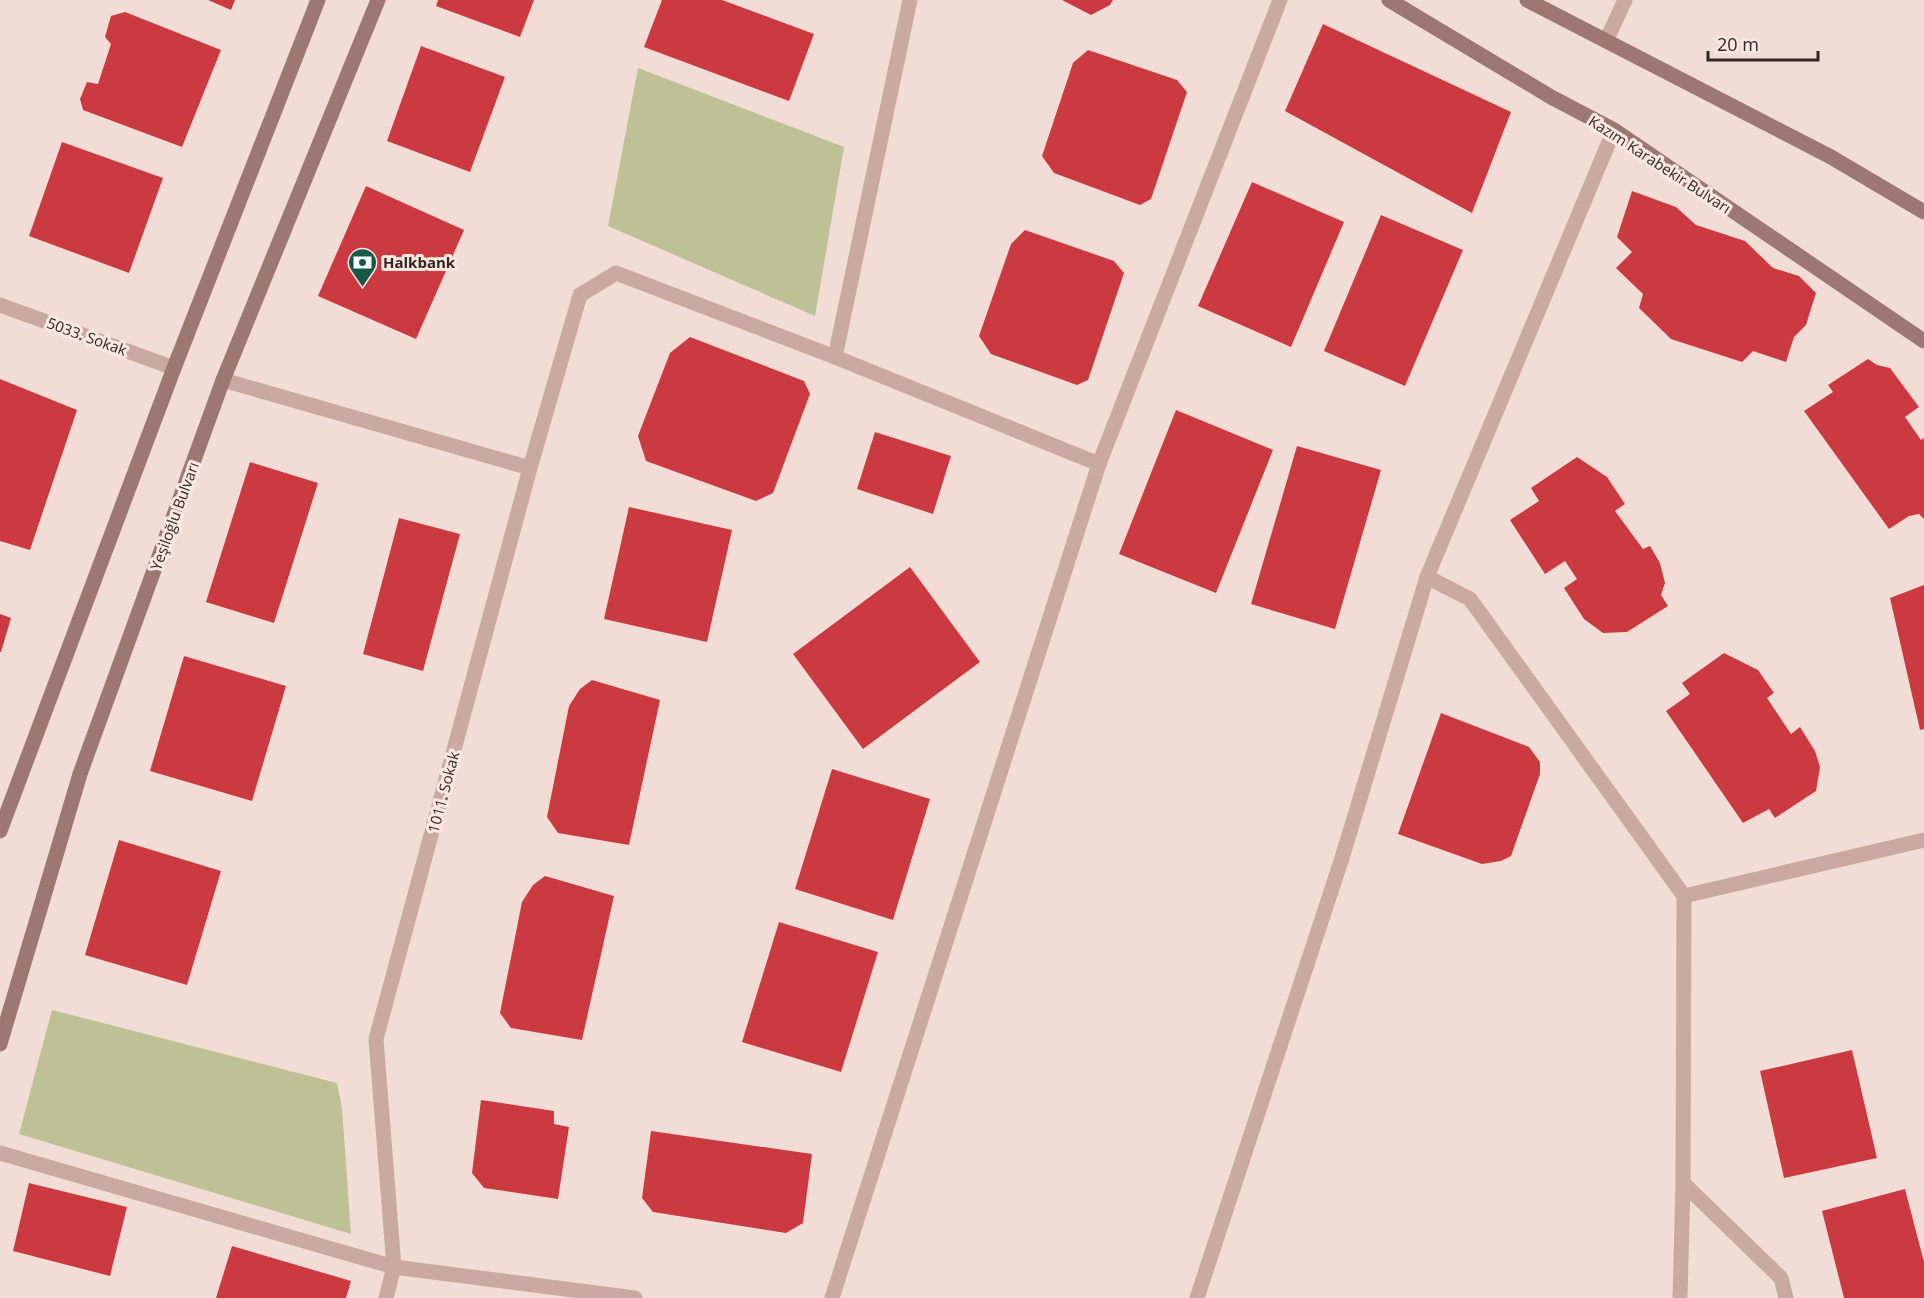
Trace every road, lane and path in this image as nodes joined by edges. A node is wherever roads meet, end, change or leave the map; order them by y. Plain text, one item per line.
1 (318, 0) edge
2 (378, 0) edge
3 (910, 0) edge
4 (1280, 0) edge
5 (1389, 0) edge
6 (1527, 0) edge
7 (1625, 0) edge
8 (1606, 41) junction
9 (1614, 130) junction
10 (1924, 212) edge
11 (0, 304) edge
12 (1924, 341) edge
13 (835, 357) junction
14 (174, 368) junction
15 (223, 380) junction
16 (1099, 464) junction
17 (530, 468) junction
18 (1427, 577) junction
19 (0, 831) edge
20 (1924, 840) edge
21 (1684, 896) junction
22 (0, 1044) edge
23 (0, 1153) edge
24 (1683, 1183) junction
25 (394, 1267) junction
26 (386, 1298) edge
27 (635, 1298) edge
28 (832, 1298) edge
29 (1197, 1298) edge
30 (1680, 1298) edge
31 (1786, 1298) edge

1 - 14 main road
2 - 15 main road, Yeşiloğlu Bulvarı
3 - 13 street
4 - 16 street
5 - 9 main road, Kazım Karabekir Bulvarı
6 - 8 main road
7 - 8 street
8 - 10 main road
9 - 12 main road, Kazım Karabekir Bulvarı
9 - 18 street
11 - 14 street, 5033. Sokak
13 - 16 street
13 - 17 street, 1011. Sokak
14 - 19 main road
15 - 17 street
15 - 22 main road, Yeşiloğlu Bulvarı
16 - 28 street
17 - 25 street, 1011. Sokak
18 - 21 street
18 - 29 street
20 - 21 street
21 - 24 street
23 - 25 street
24 - 30 street
24 - 31 street
25 - 26 street, 1011. Sokak
25 - 27 street

